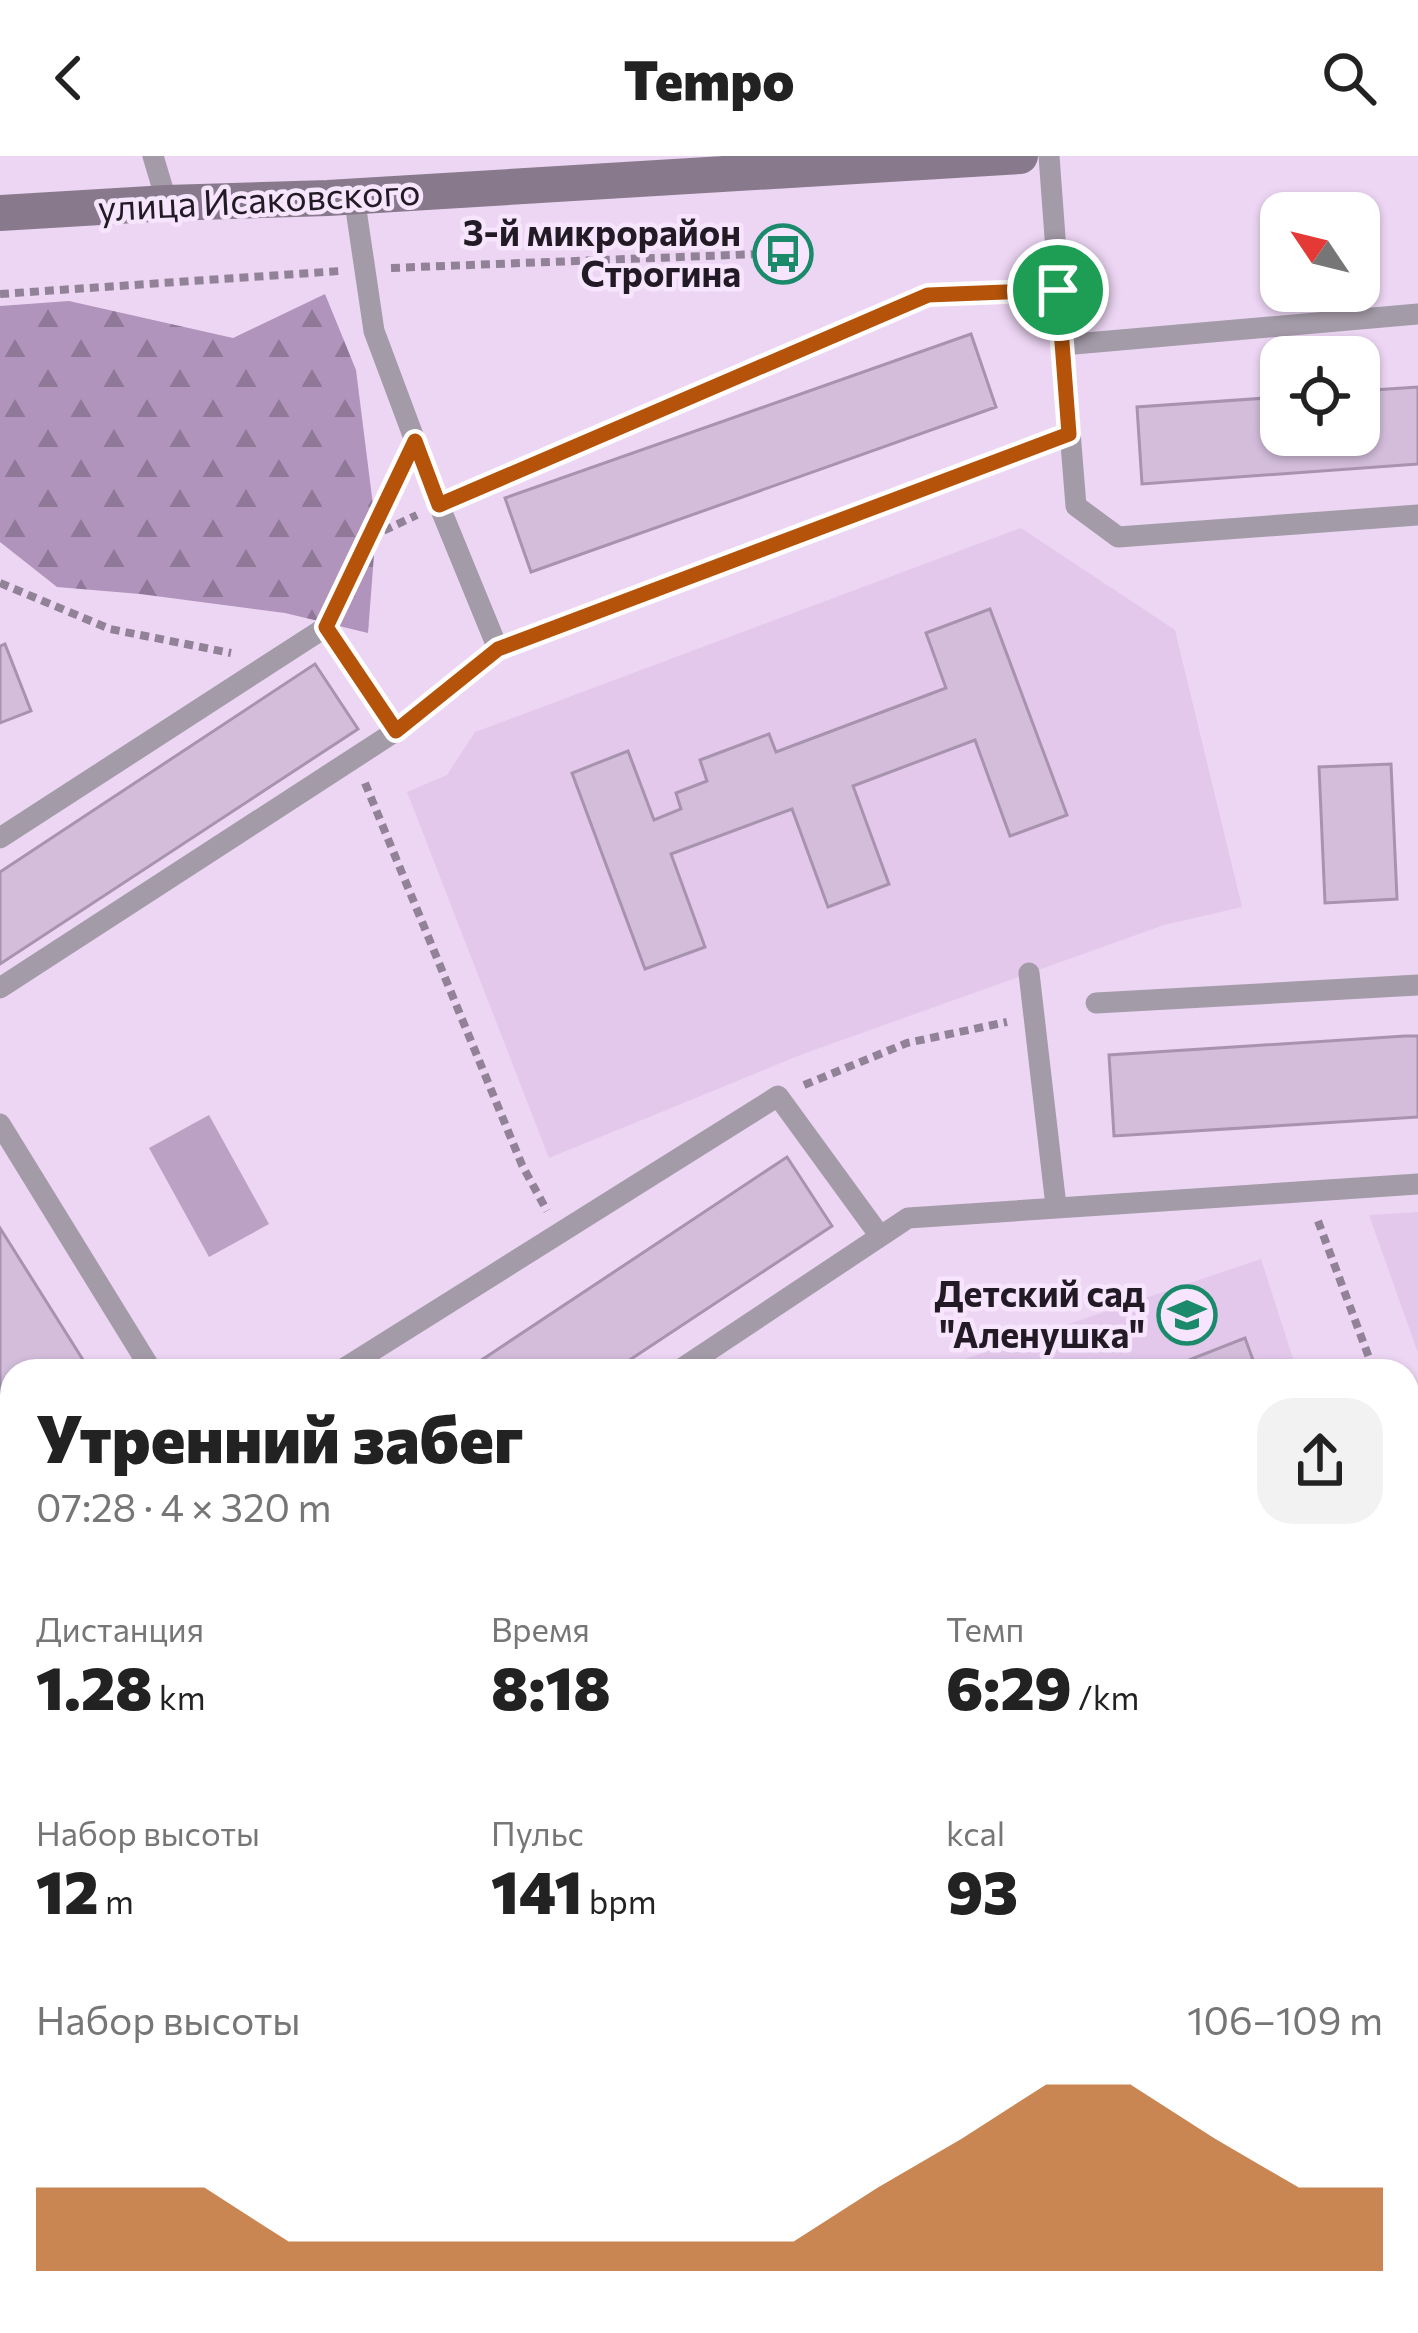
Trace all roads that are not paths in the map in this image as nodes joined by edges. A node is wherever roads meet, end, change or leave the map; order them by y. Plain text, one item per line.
1 (153, 156) edge
2 (1020, 156) edge
3 (1049, 156) edge
4 (354, 196) junction
5 (167, 203) junction
6 (0, 213) edge
7 (1058, 290) junction
8 (1418, 314) edge
9 (1063, 345) junction
10 (1069, 434) junction
11 (439, 505) junction
12 (1418, 514) edge
13 (0, 838) edge
14 (1029, 973) dead end
15 (1418, 985) edge
16 (0, 988) edge
17 (1096, 1003) dead end
18 (0, 1124) edge
19 (1418, 1184) edge
20 (1056, 1206) junction
21 (880, 1236) junction
22 (145, 1359) edge
23 (359, 1359) edge
24 (696, 1359) edge

1 - 5 lane
2 - 4 street, улица Исаковского
3 - 7 lane
4 - 5 street, улица Исаковского
4 - 11 lane
5 - 6 street, улица Исаковского
7 - 9 lane
7 - 11 lane
8 - 9 lane
9 - 10 lane
10 - 11 lane
10 - 12 lane
13 - 16 lane
14 - 20 lane
15 - 17 lane
18 - 22 lane
19 - 20 lane
20 - 21 lane
21 - 23 lane
21 - 24 lane

